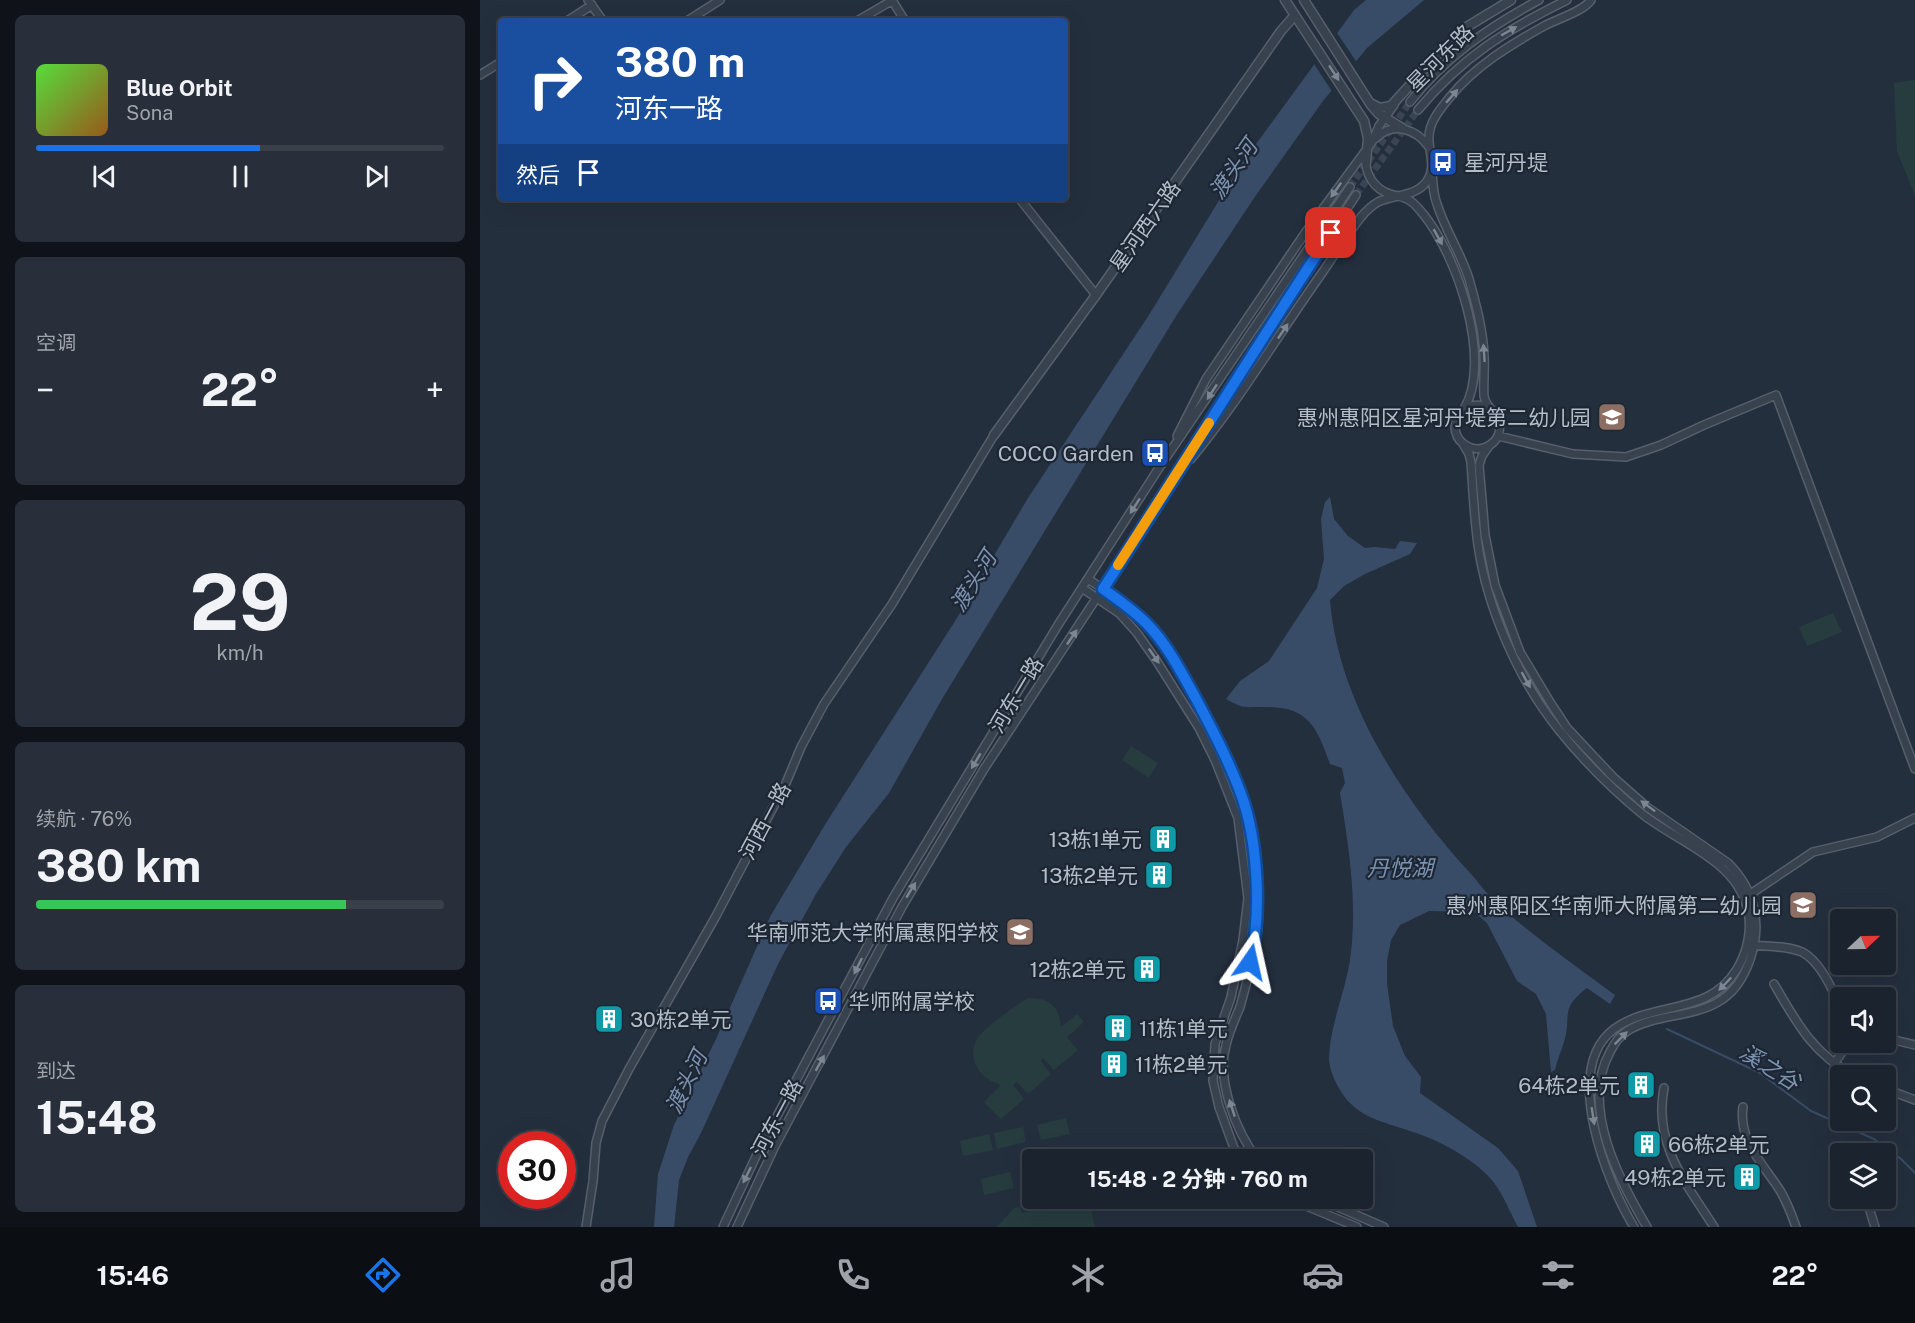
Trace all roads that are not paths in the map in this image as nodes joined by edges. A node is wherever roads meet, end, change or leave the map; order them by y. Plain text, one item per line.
1 (720, 0) edge
2 (893, 0) edge
3 (1285, 0) edge
4 (1511, 0) edge
5 (1539, 0) edge
6 (1567, 0) edge
7 (1591, 0) edge
8 (1308, 2) edge
9 (590, 3) edge
10 (1295, 15) junction
11 (571, 18) edge
12 (601, 18) edge
13 (692, 18) edge
14 (862, 18) edge
15 (903, 18) edge
16 (498, 64) edge
17 (480, 75) edge
18 (1404, 93) junction
19 (1410, 102) tunnel mouth
20 (1370, 104) junction
21 (1418, 110) tunnel mouth
22 (1384, 118) junction
23 (1402, 128) junction
24 (1370, 145) junction
25 (1430, 147) junction
26 (1366, 162) joint
27 (1432, 170) junction
28 (1350, 187) tunnel mouth
29 (1356, 195) tunnel mouth
30 (1400, 196) junction
31 (1021, 201) edge
32 (1096, 296) junction
33 (1464, 409) junction
34 (1491, 409) junction
35 (994, 435) joint
36 (1498, 436) junction
37 (1463, 444) junction
38 (1489, 446) junction
39 (1167, 457) junction
40 (1174, 480) junction
41 (1088, 579) junction
42 (1082, 588) junction
43 (1103, 589) junction
44 (1097, 598) junction
45 (1915, 769) edge
46 (1915, 818) edge
47 (1746, 897) junction
48 (1750, 946) junction
49 (1774, 984) dead end
50 (1830, 989) edge
51 (1896, 1040) edge
52 (1915, 1045) edge
53 (1842, 1053) edge
54 (1834, 1064) joint
55 (1664, 1088) dead end
56 (1896, 1093) edge
57 (1915, 1100) edge
58 (1743, 1107) dead end
59 (1235, 1149) edge
60 (1249, 1149) edge
61 (1314, 1209) edge
62 (1342, 1209) edge
63 (1869, 1209) edge
64 (586, 1227) edge
65 (723, 1227) edge
66 (737, 1227) edge
67 (1358, 1227) edge
68 (1384, 1227) edge
69 (1634, 1227) edge
70 (1647, 1227) edge
71 (1714, 1227) edge
72 (1796, 1227) edge
73 (1875, 1227) edge

1 - 13 street
2 - 14 street
2 - 15 street
3 - 10 street
4 - 18 street, 星河东路
5 - 19 street
21 -> 6 street
25 -> 7 street
8 - 20 street
9 - 11 street
9 - 12 street
10 -> 24 street
10 - 32 street, 星河西六路
16 - 17 street
18 - 20 street, 星河东路
18 - 22 street
20 - 22 street
22 - 23 street
22 - 24 street
23 - 24 street
23 - 25 street
24 - 26 street
24 -> 39 street
25 - 27 street
26 - 30 street
27 - 30 street
34 -> 27 street
28 -> 39 street, 河东一路
29 - 40 street, 河东一路
30 -> 33 street
40 -> 30 street
31 - 32 street
32 - 35 street, 星河西六路
33 - 34 street
33 - 37 street
34 - 36 street
35 - 64 street, 河西一路
36 - 38 street
36 - 45 street
37 - 38 street
37 -> 47 street
47 -> 38 street
39 -> 41 street, 河东一路
40 - 43 street, 河东一路
41 - 42 street, 河东一路
41 - 43 street
42 - 44 street
42 -> 65 street, 河东一路
43 - 44 street, 河东一路
60 -> 43 street
44 -> 59 street
66 -> 44 street, 河东一路
46 - 47 street
47 - 48 street
48 - 50 street
48 -> 69 street
70 -> 48 street
49 - 54 street
51 - 52 street
53 - 54 street
55 - 71 street
56 - 57 street
58 - 72 street
61 - 67 street
62 - 68 street
63 - 73 street

